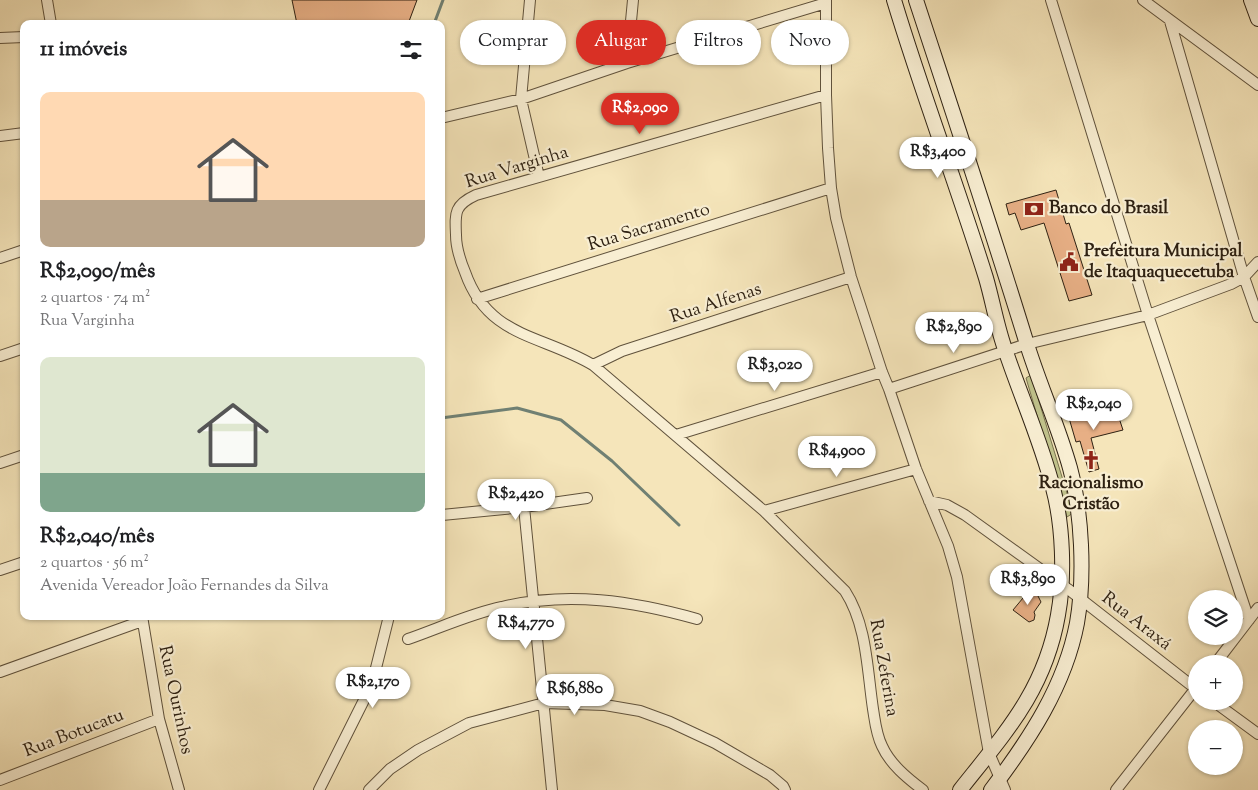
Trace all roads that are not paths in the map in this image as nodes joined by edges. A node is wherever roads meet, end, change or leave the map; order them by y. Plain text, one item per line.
1 (47, 0) edge
2 (530, 0) edge
3 (633, 0) edge
4 (894, 0) edge
5 (916, 0) edge
6 (1051, 0) edge
7 (1143, 0) edge
8 (1252, 0) edge
9 (826, 1) edge
10 (1258, 19) edge
11 (50, 20) edge
12 (631, 20) edge
13 (1170, 21) junction
14 (20, 37) edge
15 (0, 38) edge
16 (666, 51) edge
17 (621, 65) edge
18 (1258, 85) edge
19 (826, 95) junction
20 (521, 99) junction
21 (953, 114) junction
22 (445, 117) edge
23 (932, 118) junction
24 (20, 134) edge
25 (0, 136) edge
26 (538, 177) junction
27 (832, 188) junction
28 (20, 251) edge
29 (0, 258) edge
30 (1258, 262) edge
31 (850, 277) junction
32 (1244, 277) junction
33 (477, 299) junction
34 (1148, 315) junction
35 (1258, 317) edge
36 (1027, 344) junction
37 (20, 349) edge
38 (1005, 351) junction
39 (0, 356) edge
40 (594, 365) junction
41 (882, 372) junction
42 (889, 389) junction
43 (676, 435) junction
44 (20, 456) edge
45 (0, 463) edge
46 (916, 469) junction
47 (587, 498) dead end
48 (929, 501) junction
49 (524, 508) junction
50 (764, 512) junction
51 (445, 515) edge
52 (20, 563) edge
53 (0, 570) edge
54 (1061, 585) junction
55 (1079, 598) junction
56 (534, 601) junction
57 (1258, 608) edge
58 (697, 619) dead end
59 (139, 620) edge
60 (142, 620) edge
61 (388, 620) edge
62 (1249, 620) junction
63 (408, 639) dead end
64 (1222, 655) edge
65 (0, 672) edge
66 (1188, 683) edge
67 (1188, 699) edge
68 (544, 703) junction
69 (1225, 710) edge
70 (159, 720) junction
71 (1258, 734) edge
72 (990, 754) junction
73 (0, 780) edge
74 (1002, 784) edge
75 (321, 789) edge
76 (179, 790) edge
77 (369, 790) edge
78 (552, 790) edge
79 (785, 790) edge
80 (923, 790) edge
81 (960, 790) edge
82 (991, 790) edge
83 (1116, 790) edge

1 - 11 street
2 - 20 street
3 - 12 street
4 - 23 main road
5 - 21 main road
6 - 34 street
7 - 13 street
8 - 10 main road
9 - 16 street
9 - 19 street
13 - 18 street
13 - 32 street
14 - 15 street
17 - 20 street
19 - 26 street, Rua Varginha
19 - 27 street
20 - 22 street
20 - 26 street
21 - 23 main road
21 - 36 main road
23 - 38 main road
24 - 25 street
26 - 33 street, Rua Varginha
27 - 31 street
27 - 33 street, Rua Sacramento
28 - 29 street
30 - 32 street
31 - 40 street, Rua Alfenas
31 - 41 street
32 - 34 street
32 - 35 street
33 - 40 street, Rua Varginha
34 - 36 street
34 - 62 street
36 - 38 street
36 - 55 main road
37 - 39 street
38 - 42 street
38 - 54 main road
40 - 43 street, Rua Varginha
41 - 42 street
41 - 43 street
42 - 46 street
43 - 50 street, Rua Varginha
44 - 45 street
46 - 48 street
46 - 50 street
47 - 49 street
48 - 54 street, Rua Araxá
48 - 72 street
49 - 51 street
49 - 56 street
50 - 80 street, Rua Zeferina
52 - 53 street
54 - 55 street, Rua Araxá
54 - 72 main road
55 - 66 street, Rua Araxá
55 - 74 main road
56 - 58 street
56 - 63 street
56 - 68 street
57 - 62 street
59 - 65 street
60 - 70 street, Rua Ourinhos
61 - 75 street
62 - 64 street
67 - 83 street
68 - 77 street
68 - 78 street
68 - 79 street
69 - 71 street
70 - 73 street, Rua Botucatu
70 - 76 street, Rua Ourinhos
72 - 74 street
72 - 81 main road
74 - 82 main road

